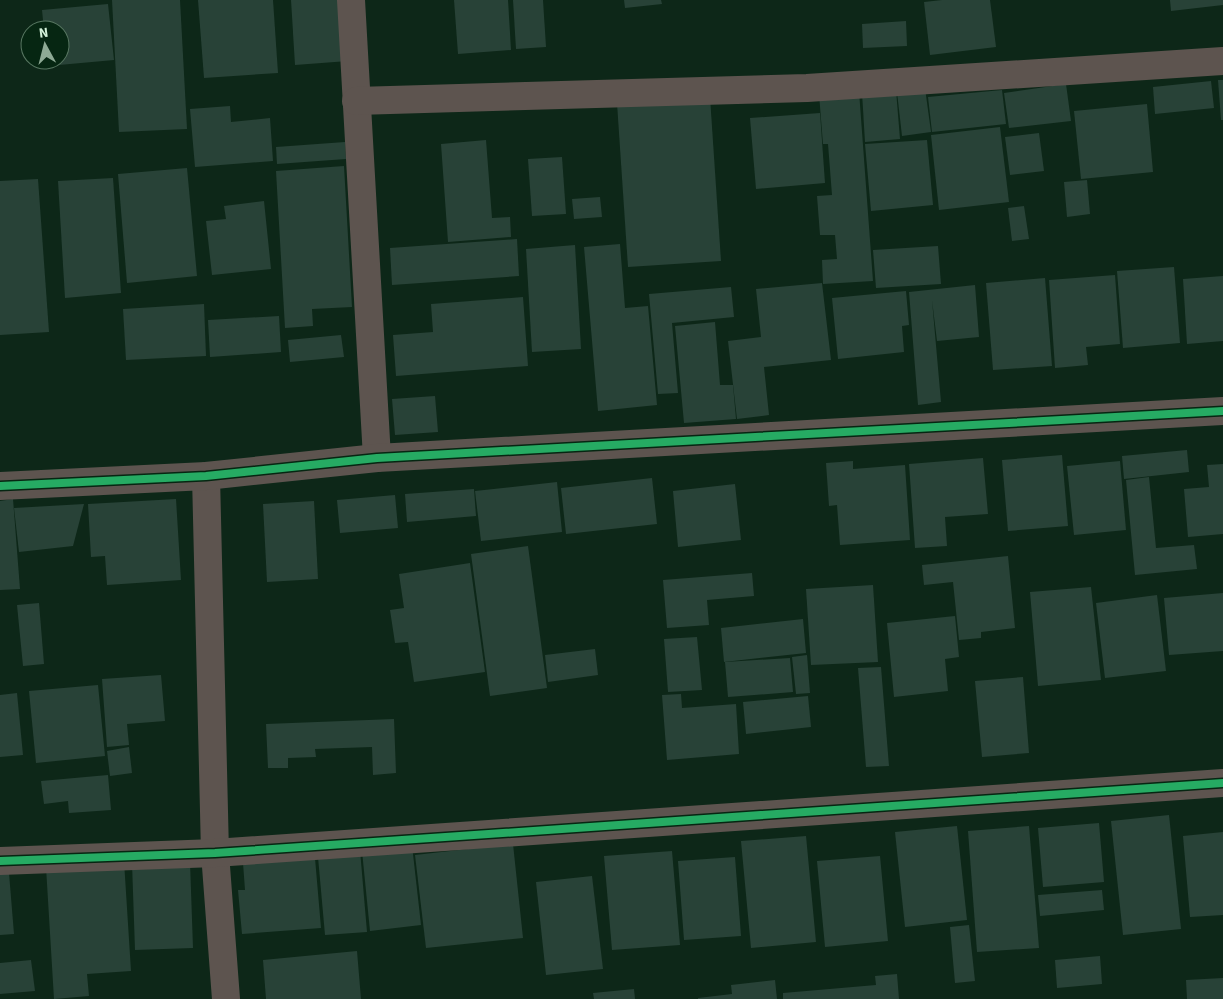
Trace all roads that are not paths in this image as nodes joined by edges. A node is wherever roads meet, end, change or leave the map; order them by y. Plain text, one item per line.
1 (351, 0) edge
2 (1223, 61) edge
3 (356, 101) junction
4 (1223, 411) edge
5 (377, 458) junction
6 (206, 476) junction
7 (0, 486) edge
8 (1223, 783) edge
9 (215, 853) junction
10 (0, 861) edge
11 (226, 999) edge

1 - 3 street
2 - 3 street
3 - 5 street
4 - 5 street
5 - 6 street
6 - 7 street
6 - 9 street
8 - 9 street
9 - 10 street
9 - 11 street

